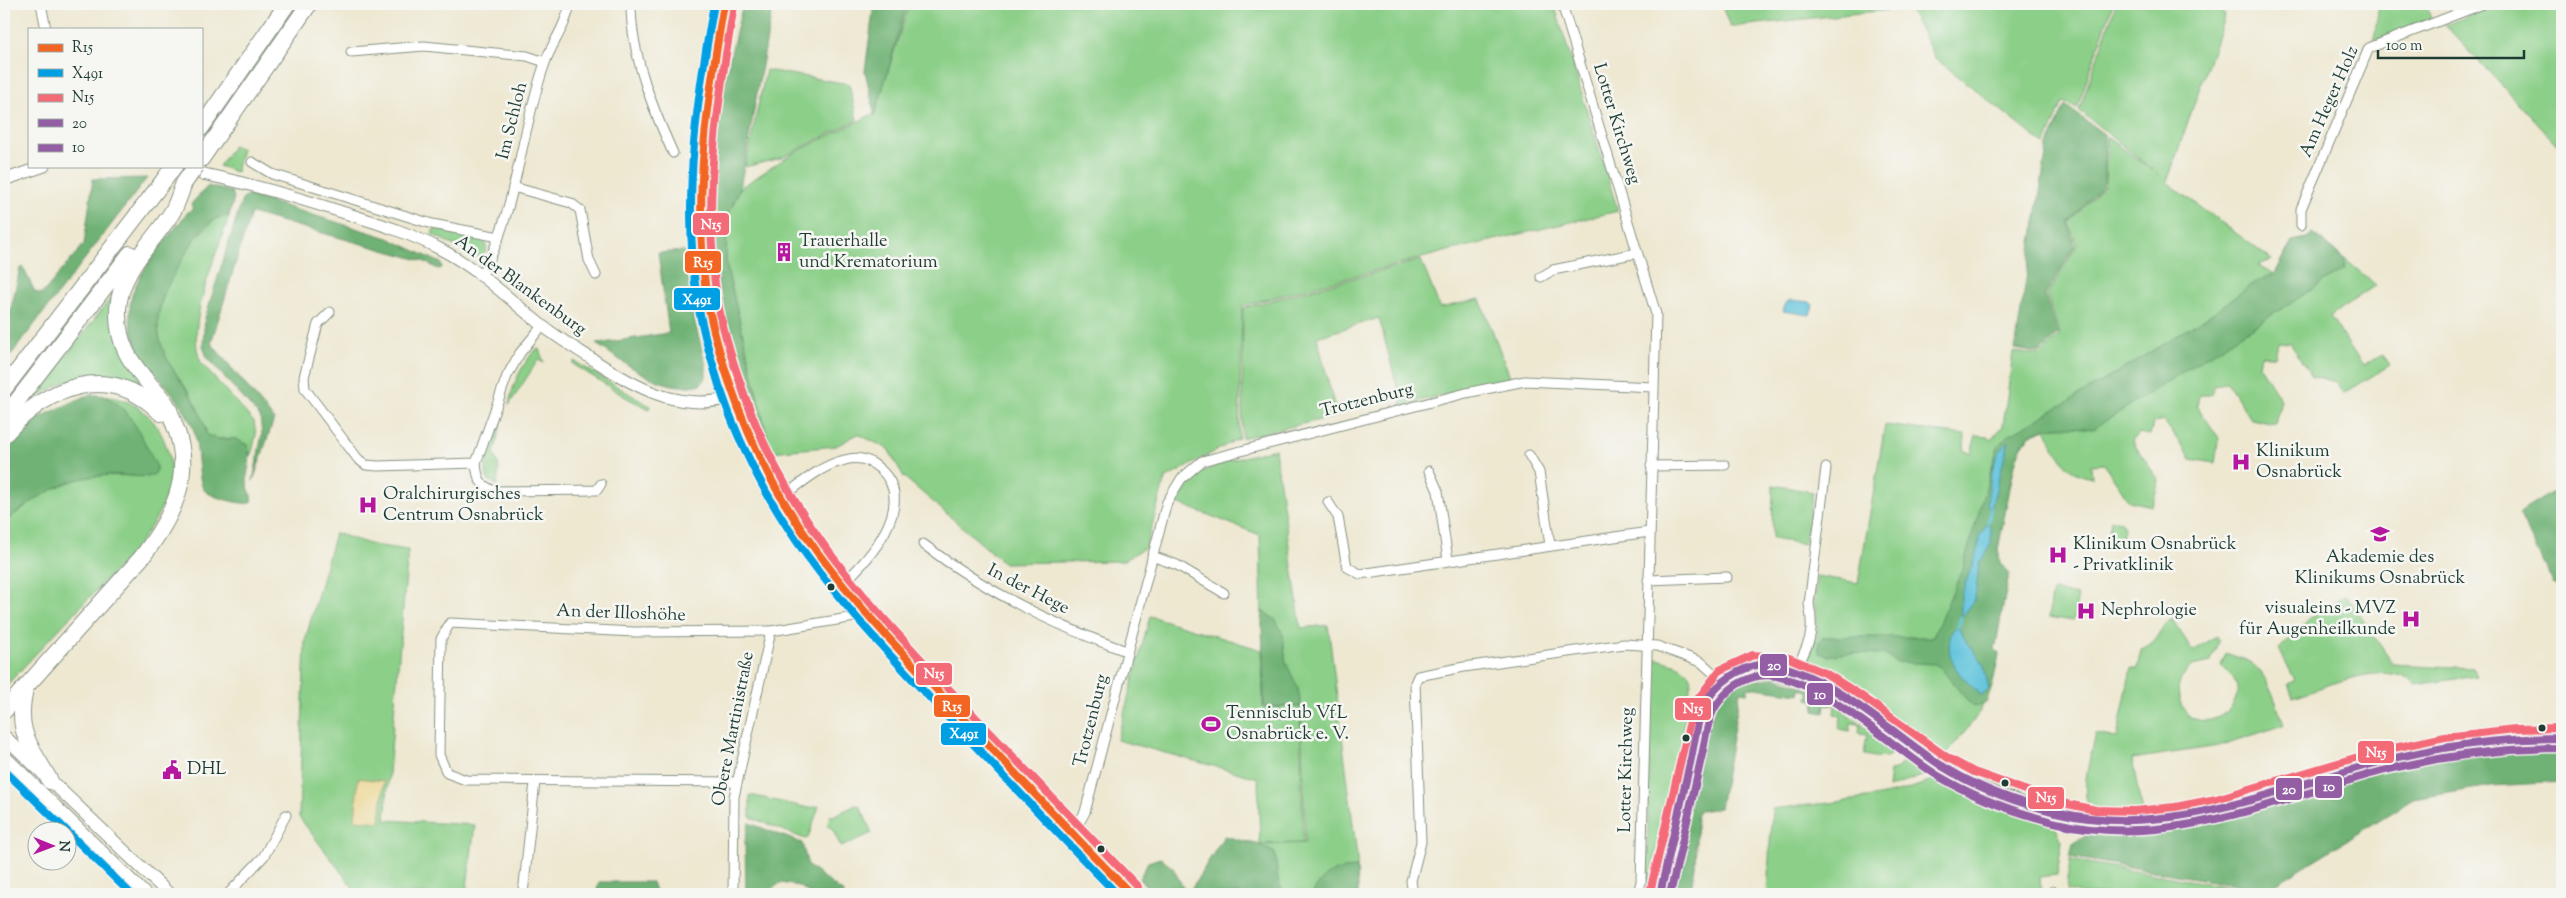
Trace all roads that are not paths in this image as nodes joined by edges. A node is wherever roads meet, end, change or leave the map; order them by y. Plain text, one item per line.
1 (41, 4) edge
2 (287, 4) edge
3 (309, 4) edge
4 (570, 4) edge
5 (631, 4) edge
6 (724, 4) edge
7 (1562, 4) edge
8 (2483, 4) edge
9 (46, 28) edge
10 (351, 52) dead end
11 (545, 62) junction
12 (202, 127) edge
13 (673, 152) dead end
14 (202, 158) edge
15 (252, 162) dead end
16 (38, 168) edge
17 (195, 168) edge
18 (164, 173) edge
19 (4, 180) edge
20 (184, 183) junction
21 (513, 187) junction
22 (2301, 225) dead end
23 (499, 237) junction
24 (1637, 253) junction
25 (596, 275) dead end
26 (482, 277) junction
27 (1541, 277) dead end
28 (330, 312) dead end
29 (542, 326) junction
30 (1653, 387) junction
31 (4, 389) edge
32 (734, 397) junction
33 (4, 418) edge
34 (175, 427) junction
35 (4, 435) edge
36 (1529, 455) dead end
37 (476, 463) junction
38 (1725, 465) dead end
39 (1651, 466) junction
40 (1826, 468) dead end
41 (1429, 471) dead end
42 (601, 484) dead end
43 (780, 499) junction
44 (1328, 502) dead end
45 (1649, 532) junction
46 (923, 544) dead end
47 (1550, 546) junction
48 (1152, 556) junction
49 (1448, 560) junction
50 (1727, 577) dead end
51 (1648, 580) junction
52 (841, 585) junction
53 (1224, 593) dead end
54 (864, 610) junction
55 (771, 631) junction
56 (1646, 645) junction
57 (1126, 651) junction
58 (1796, 669) junction
59 (1721, 680) junction
60 (25, 687) junction
61 (4, 711) edge
62 (4, 736) edge
63 (2562, 738) edge
64 (4, 756) edge
65 (50, 781) junction
66 (535, 782) junction
67 (737, 782) junction
68 (286, 815) dead end
69 (1070, 833) junction
70 (145, 894) edge
71 (169, 894) edge
72 (228, 894) edge
73 (524, 894) edge
74 (733, 894) edge
75 (1131, 894) edge
76 (1413, 894) edge
77 (1633, 894) edge
78 (1660, 894) edge

1 - 9 street
2 - 12 highway
3 - 14 highway
4 - 11 street, Im Schloh
5 - 13 street
6 - 32 street
7 - 24 street, Lotter Kirchweg
8 - 22 street, Am Heger Holz
10 - 11 street
11 - 21 street, Im Schloh
15 - 23 street, An der Blankenburg
16 - 19 street
17 - 20 highway, bridge
18 - 26 street, An der Blankenburg
18 - 31 highway
20 - 33 highway
20 - 34 highway
21 - 23 street, Im Schloh
21 - 25 street, Im Schloh
23 - 26 street, Im Schloh
24 - 27 street
24 - 30 street, Lotter Kirchweg
26 - 29 street, An der Blankenburg
28 - 37 street
29 - 32 street, An der Blankenburg
29 - 37 street
30 - 39 street, Lotter Kirchweg
30 - 48 street, Trotzenburg
32 - 43 street
34 - 35 highway
34 - 60 highway
36 - 47 street
37 - 42 street
38 - 39 street
39 - 45 street, Lotter Kirchweg
40 - 58 street
41 - 49 street
43 - 52 street
43 - 52 street
44 - 49 street
45 - 47 street
45 - 51 street, Lotter Kirchweg
46 - 57 street, In der Hege
47 - 49 street
48 - 53 street
48 - 57 street, Trotzenburg
50 - 51 street
51 - 56 street, Lotter Kirchweg
52 - 54 street
54 - 55 street, An der Illoshöhe
54 - 69 street
55 - 66 street, An der Illoshöhe
55 - 67 street, Obere Martinistraße
56 - 59 street
56 - 76 street
56 - 77 street, Lotter Kirchweg
57 - 69 street, Trotzenburg
58 - 59 street
58 - 63 street
59 - 78 street
60 - 61 highway
60 - 65 highway
62 - 65 main road
64 - 70 main road
65 - 71 main road
66 - 67 street
66 - 73 street
67 - 74 street, Obere Martinistraße
68 - 72 street
69 - 75 street

